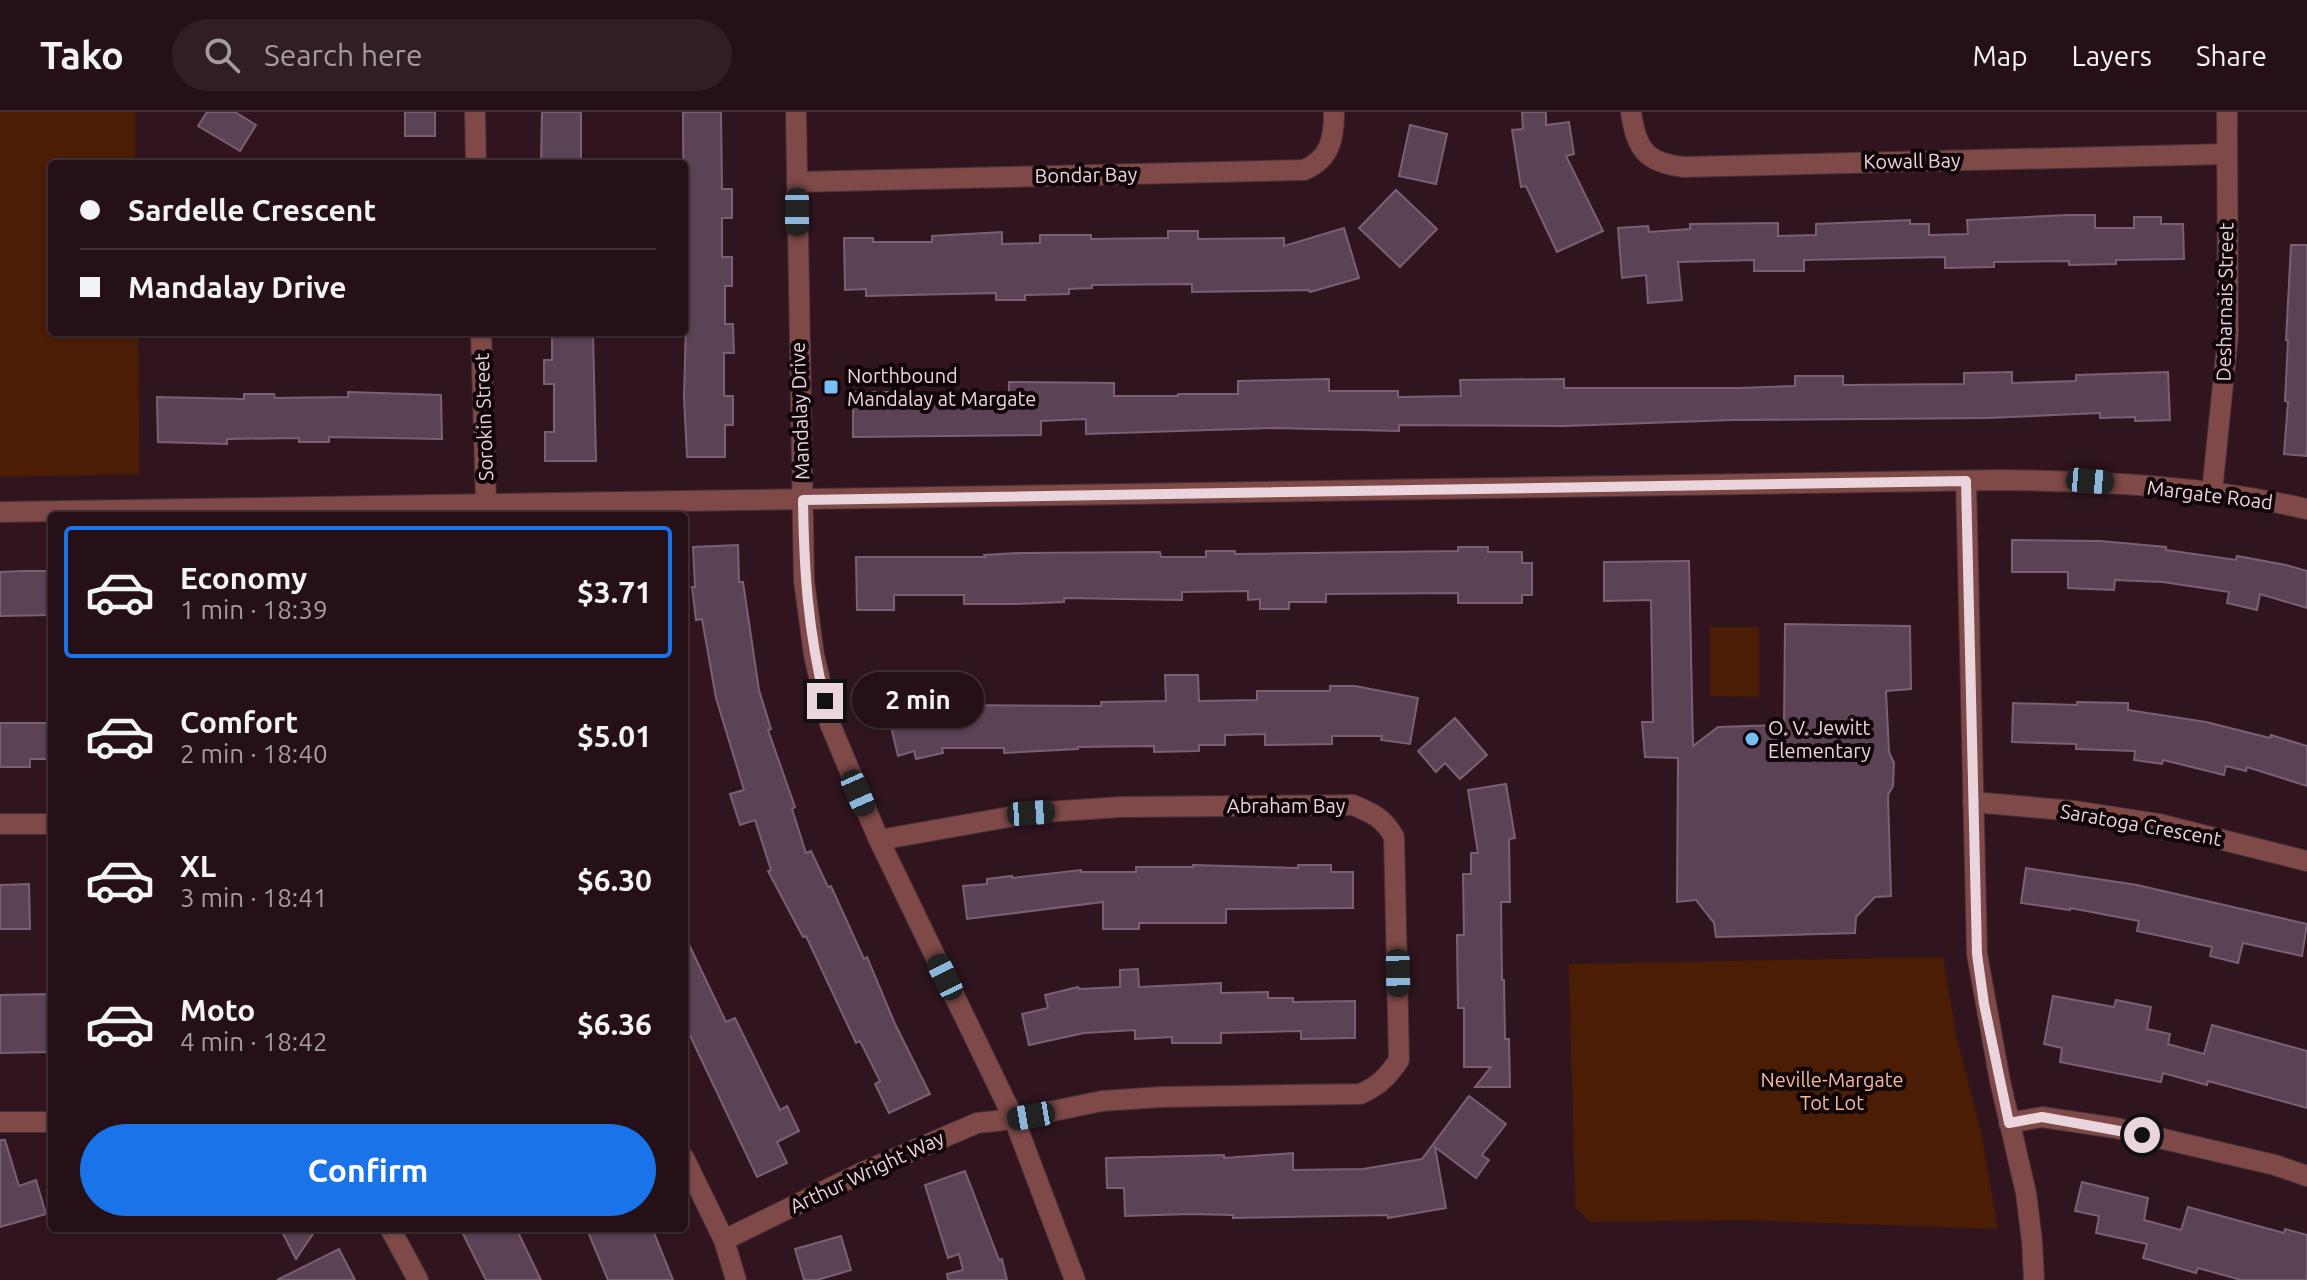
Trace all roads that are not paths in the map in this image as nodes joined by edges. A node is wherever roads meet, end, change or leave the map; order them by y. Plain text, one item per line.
1 (475, 112) edge
2 (796, 112) edge
3 (1334, 112) edge
4 (1631, 112) edge
5 (2227, 112) edge
6 (2227, 154) junction
7 (476, 160) edge
8 (797, 182) junction
9 (481, 336) edge
10 (1966, 481) junction
11 (2212, 492) junction
12 (803, 500) junction
13 (486, 502) junction
14 (2307, 509) edge
15 (0, 512) edge
16 (1973, 802) junction
17 (0, 824) edge
18 (48, 824) edge
19 (879, 840) junction
20 (2307, 861) edge
21 (1014, 1119) junction
22 (0, 1122) edge
23 (48, 1122) edge
24 (2009, 1123) junction
25 (688, 1166) edge
26 (2307, 1176) edge
27 (392, 1232) edge
28 (724, 1240) junction
29 (418, 1280) edge
30 (736, 1280) edge
31 (1075, 1280) edge
32 (2034, 1280) edge

1 - 7 street
2 - 8 street, Mandalay Drive
3 - 8 street, Bondar Bay
4 - 6 street, Kowall Bay
5 - 6 street, Desharnais Street
6 - 11 street, Desharnais Street
8 - 12 street, Mandalay Drive
9 - 13 street, Sorokin Street
10 - 11 street, Margate Road
10 - 12 street, Margate Road
10 - 16 street
11 - 14 street, Margate Road
12 - 13 street, Margate Road
12 - 19 street, Mandalay Drive
13 - 15 street, Margate Road
16 - 20 street, Saratoga Crescent
16 - 24 street
17 - 18 street
19 - 21 street, Mandalay Drive
19 - 21 street, Abraham Bay
21 - 28 street, Arthur Wright Way
21 - 31 street, Mandalay Drive
22 - 23 street
24 - 26 street
24 - 32 street
25 - 28 street
27 - 29 street
28 - 30 street

